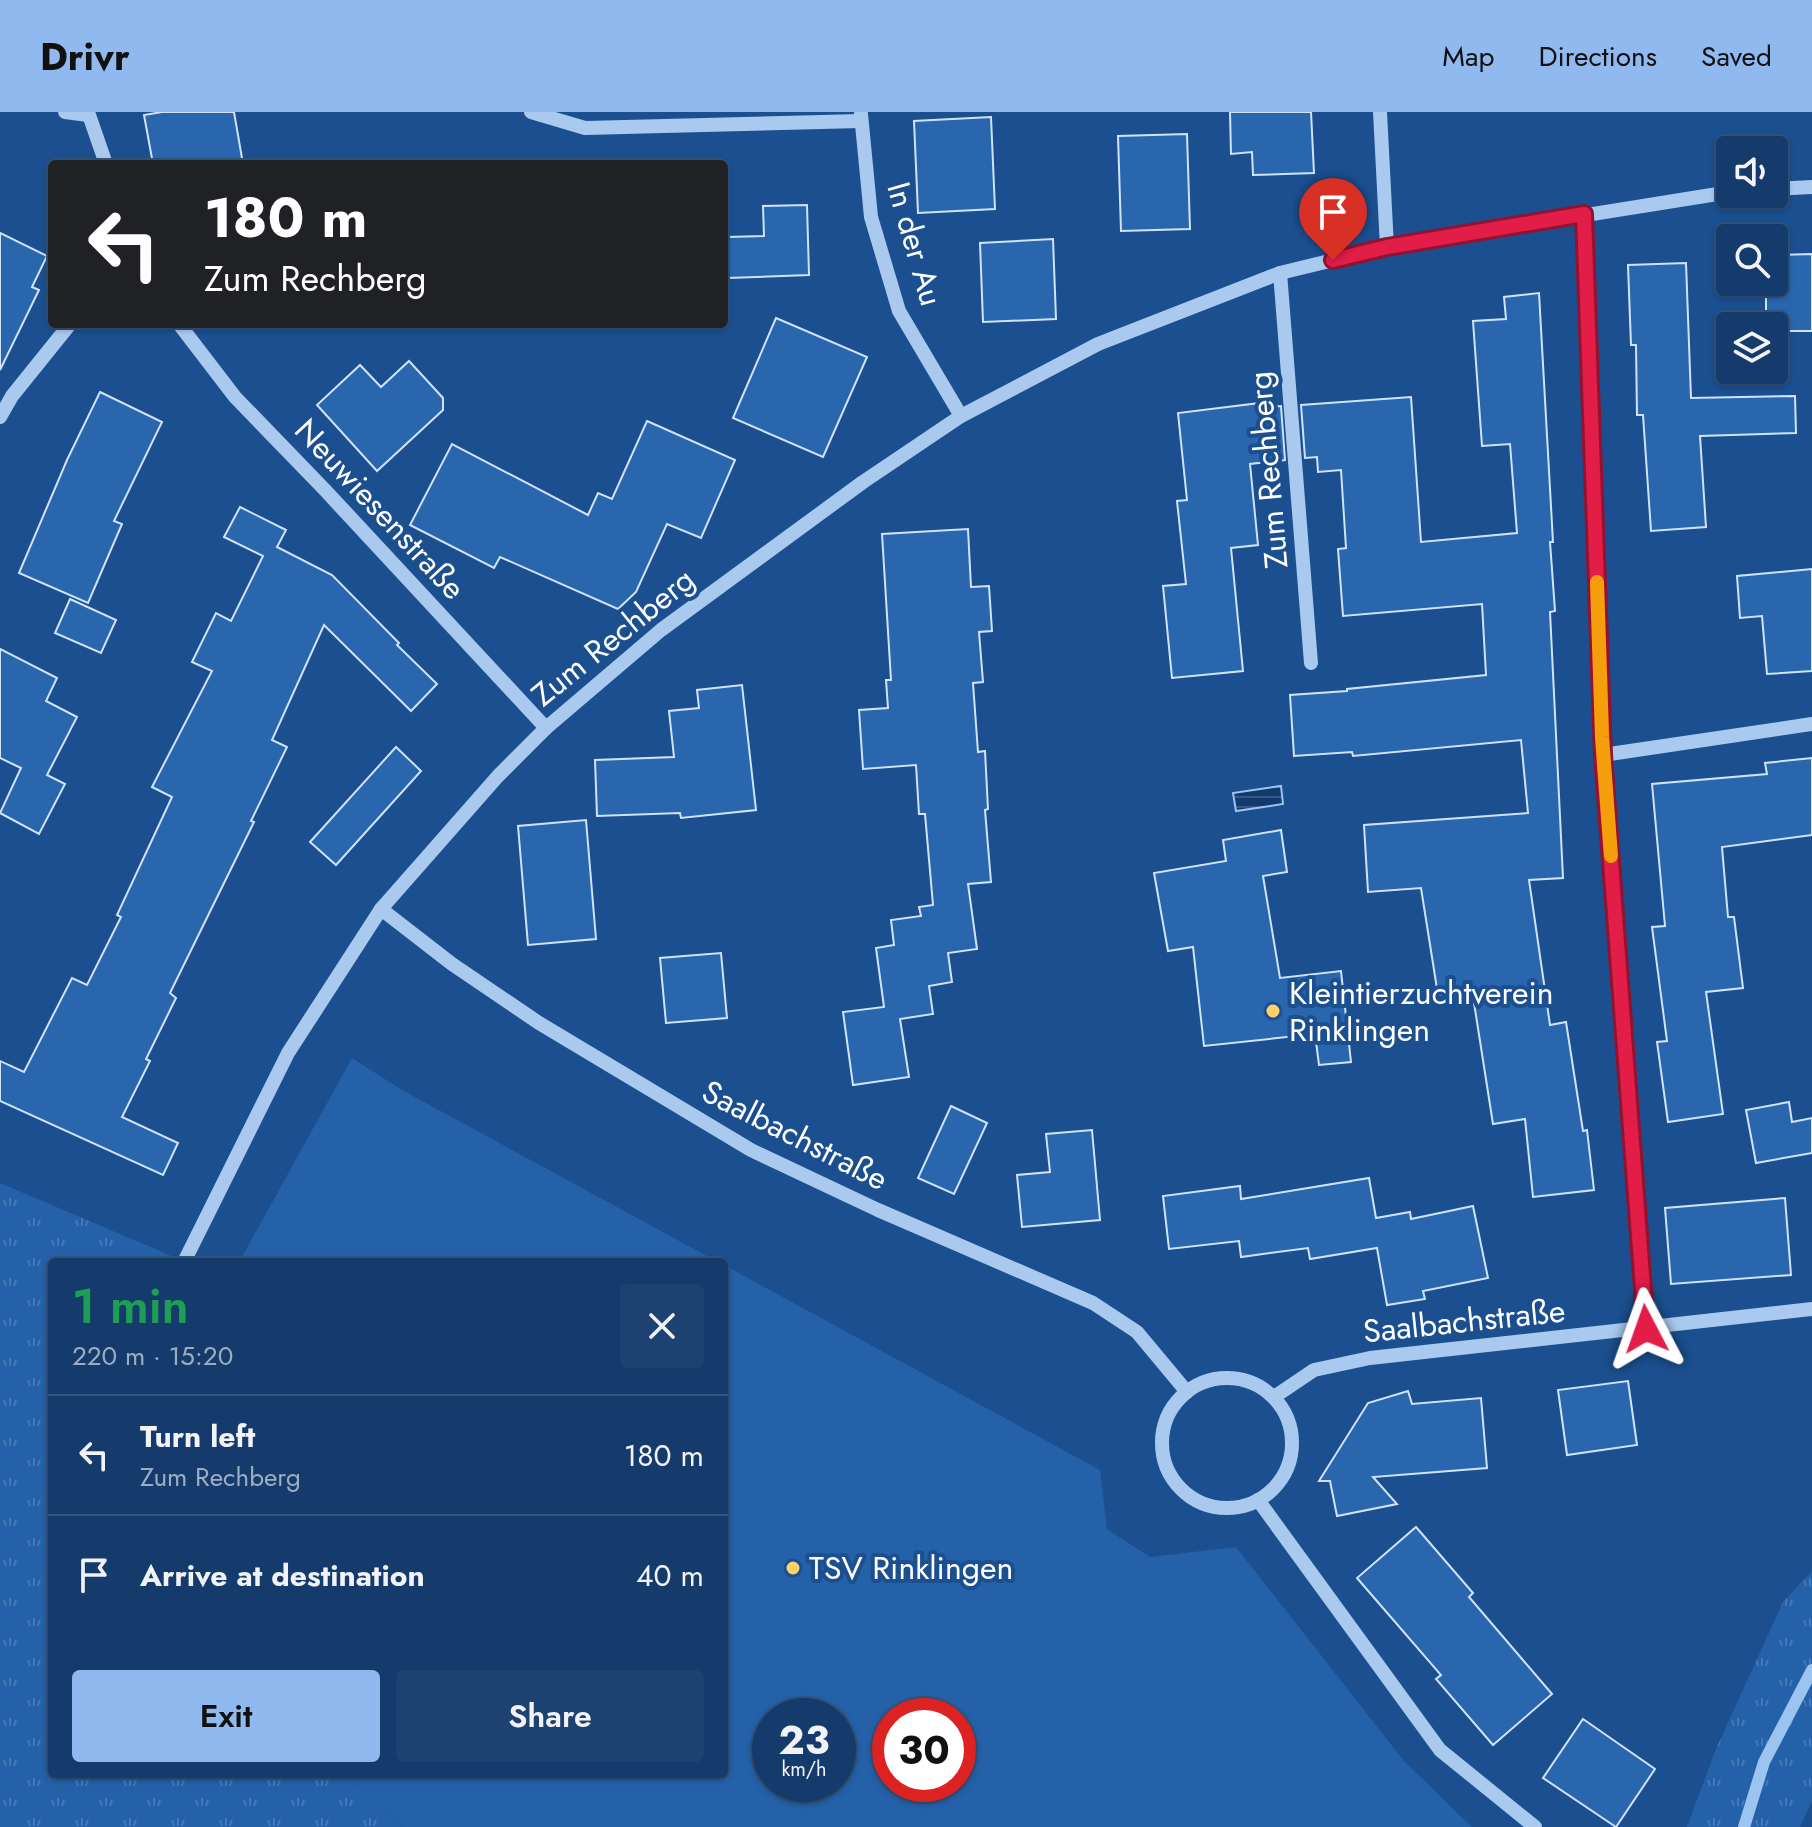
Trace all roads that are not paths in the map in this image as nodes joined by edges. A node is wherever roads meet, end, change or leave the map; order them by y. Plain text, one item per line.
1 (65, 112) edge
2 (531, 112) edge
3 (1380, 112) edge
4 (88, 114) edge
5 (861, 117) edge
6 (105, 160) edge
7 (1812, 187) edge
8 (1788, 188) edge
9 (1716, 194) edge
10 (1584, 214) junction
11 (1387, 247) junction
12 (1280, 273) junction
13 (67, 328) edge
14 (182, 328) edge
15 (961, 416) junction
16 (0, 417) edge
17 (1311, 663) dead end
18 (1812, 724) edge
19 (546, 728) junction
20 (1603, 755) junction
21 (381, 909) junction
22 (186, 1258) edge
23 (1812, 1309) edge
24 (1646, 1329) junction
25 (1187, 1392) junction
26 (1274, 1397) junction
27 (1258, 1500) junction
28 (1535, 1827) edge

1 - 4 street
2 - 5 street, In der Au
3 - 11 street
4 - 6 street
5 - 15 street, In der Au
7 - 8 street
9 - 10 street, Zum Rechberg
10 - 11 street, Zum Rechberg
10 - 20 street
11 - 12 street, Zum Rechberg
12 - 15 street, Zum Rechberg
12 - 17 street, Zum Rechberg
13 - 16 street
14 - 19 street, Neuwiesenstraße
15 - 19 street, Zum Rechberg
18 - 20 street
19 - 21 street, Zum Rechberg
20 - 24 street
21 - 22 street, Zum Rechberg
21 - 25 street, Saalbachstraße
23 - 24 street, Saalbachstraße
24 - 26 street, Saalbachstraße
25 - 26 street
25 - 27 street
26 - 27 street
27 - 28 street

